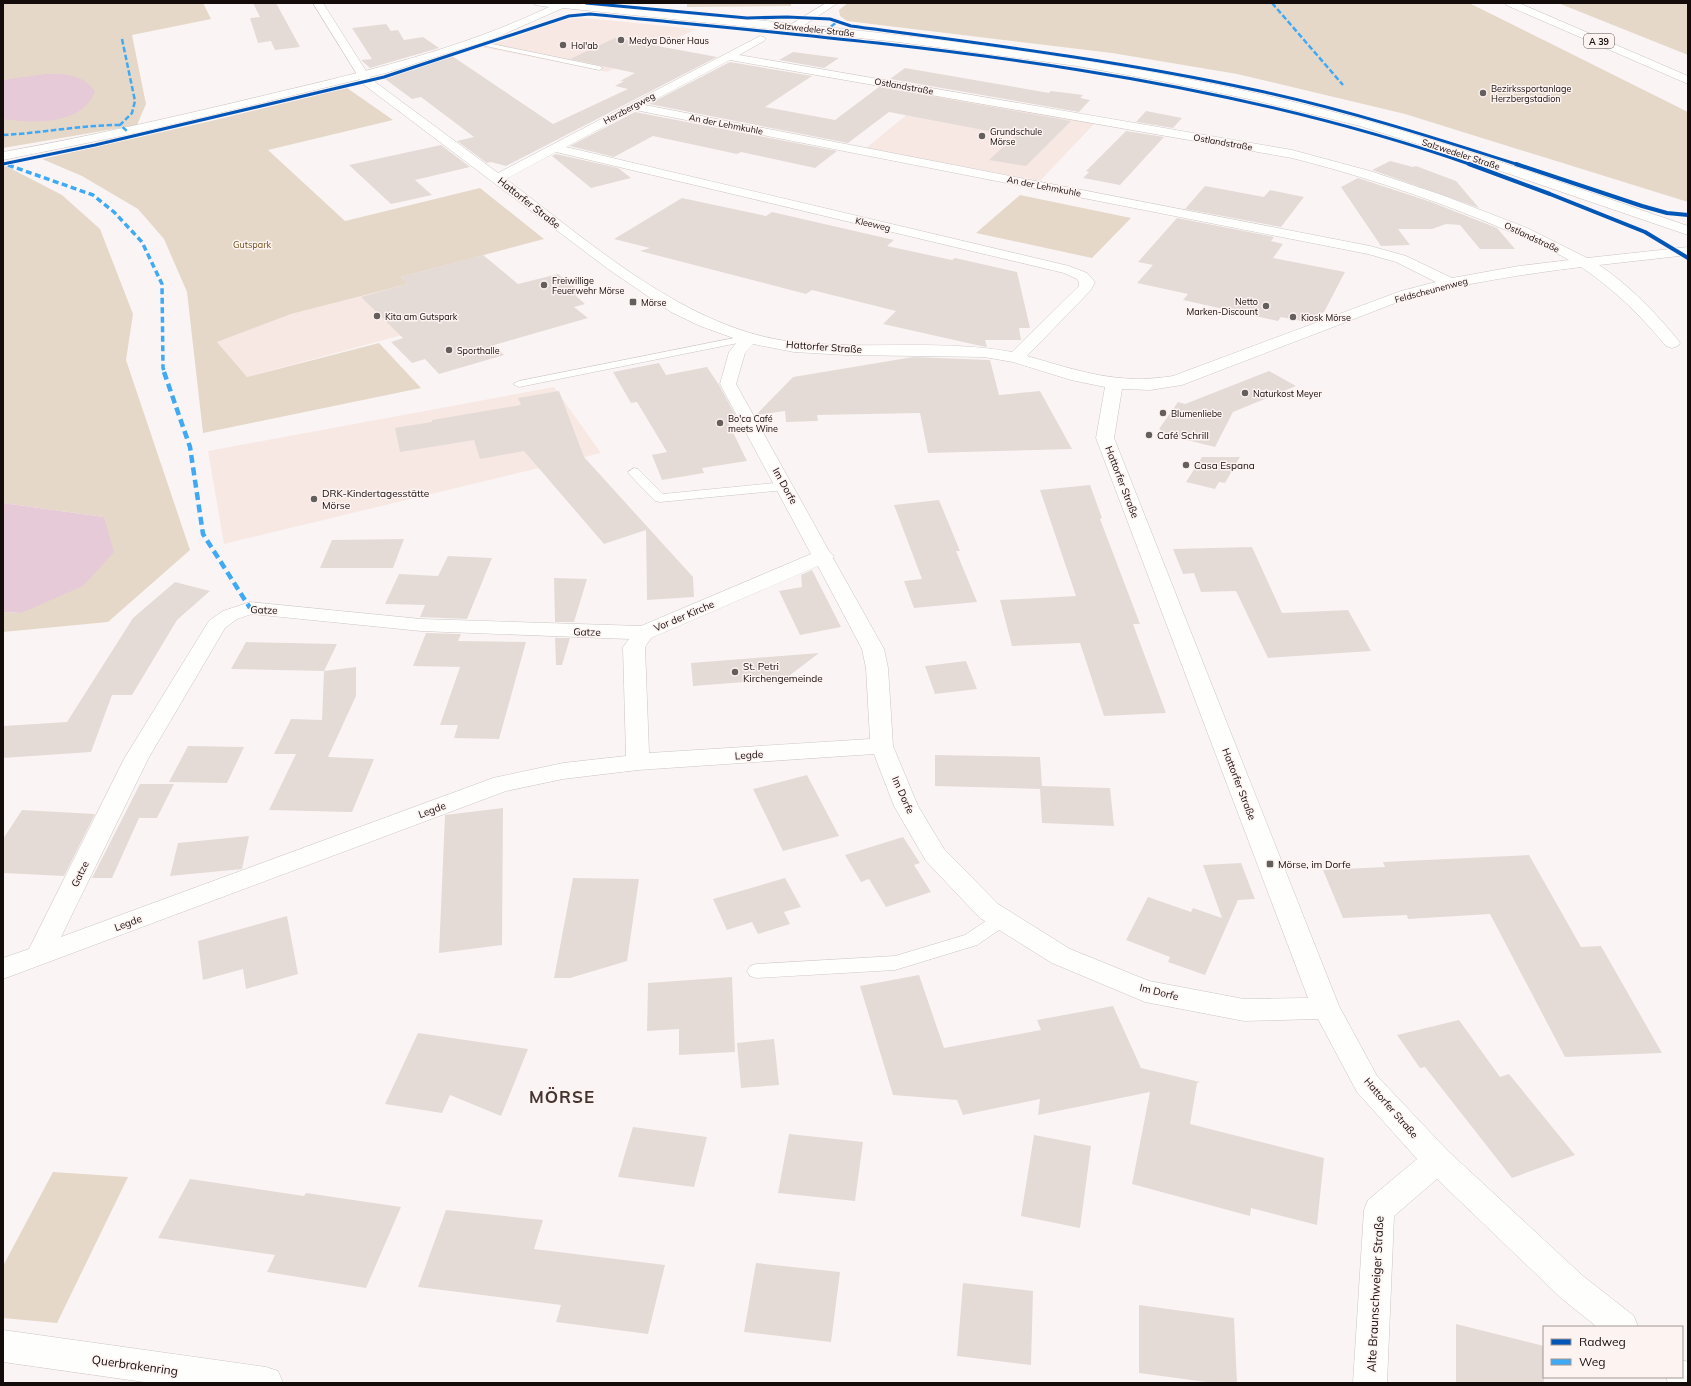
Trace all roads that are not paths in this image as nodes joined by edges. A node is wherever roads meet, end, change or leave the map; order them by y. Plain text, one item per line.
1 (318, 3) edge
2 (539, 3) edge
3 (833, 3) edge
4 (1510, 3) edge
5 (1537, 3) edge
6 (562, 5) junction
7 (1572, 17) dead end
8 (794, 27) junction
9 (760, 39) dead end
10 (476, 42) junction
11 (728, 56) junction
12 (599, 68) dead end
13 (364, 76) junction
14 (1688, 80) edge
15 (632, 106) junction
16 (555, 148) junction
17 (3, 156) edge
18 (498, 178) junction
19 (1688, 232) edge
20 (1688, 242) edge
21 (1688, 251) edge
22 (1583, 262) junction
23 (1450, 283) junction
24 (749, 338) junction
25 (1672, 343) dead end
26 (1016, 358) junction
27 (519, 384) dead end
28 (1114, 384) junction
29 (634, 472) dead end
30 (785, 486) junction
31 (824, 556) junction
32 (644, 633) junction
33 (882, 746) junction
34 (638, 762) junction
35 (1002, 919) junction
36 (38, 957) junction
37 (3, 969) edge
38 (756, 971) dead end
39 (1326, 1008) junction
40 (1437, 1160) junction
41 (1621, 1326) edge
42 (3, 1346) edge
43 (266, 1383) edge
44 (1370, 1383) edge

1 - 13 main road, Hattorfer Straße
2 - 6 main road, Salzwedeler Straße
3 - 8 main road
4 - 14 main road, A 39
5 - 7 main road
6 - 8 main road, Salzwedeler Straße
6 - 10 main road
8 - 19 main road, Salzwedeler Straße
9 - 11 main road, Herzbergweg
10 - 12 lane
10 - 13 main road
11 - 15 main road, Herzbergweg
11 - 22 main road, Ostlandstraße
13 - 17 main road
13 - 18 main road, Hattorfer Straße
15 - 16 main road, Herzbergweg
15 - 23 main road, An der Lehmkuhle
16 - 18 main road, Herzbergweg
16 - 26 main road, Kleeweg
18 - 24 main road, Hattorfer Straße
19 - 20 main road, Salzwedeler Straße
21 - 22 main road, Feldscheunenweg
22 - 23 main road, Feldscheunenweg
22 - 25 main road, Ostlandstraße
23 - 28 main road, Feldscheunenweg
24 - 26 main road, Hattorfer Straße
24 - 27 lane
24 - 30 main road, Im Dorfe
26 - 28 main road, Hattorfer Straße
28 - 39 main road, Hattorfer Straße
29 - 30 lane
30 - 31 main road, Im Dorfe
31 - 32 main road, Vor der Kirche
31 - 33 main road, Im Dorfe
32 - 34 main road, Vor der Kirche
32 - 36 main road, Gatze
33 - 34 main road, Legde
33 - 35 main road, Im Dorfe
34 - 36 main road, Legde
35 - 38 lane
35 - 39 main road, Im Dorfe
36 - 37 main road, Legde
39 - 40 main road, Hattorfer Straße
40 - 41 main road, Hattorfer Straße
40 - 44 main road, Alte Braunschweiger Straße
42 - 43 main road, Querbrakenring

